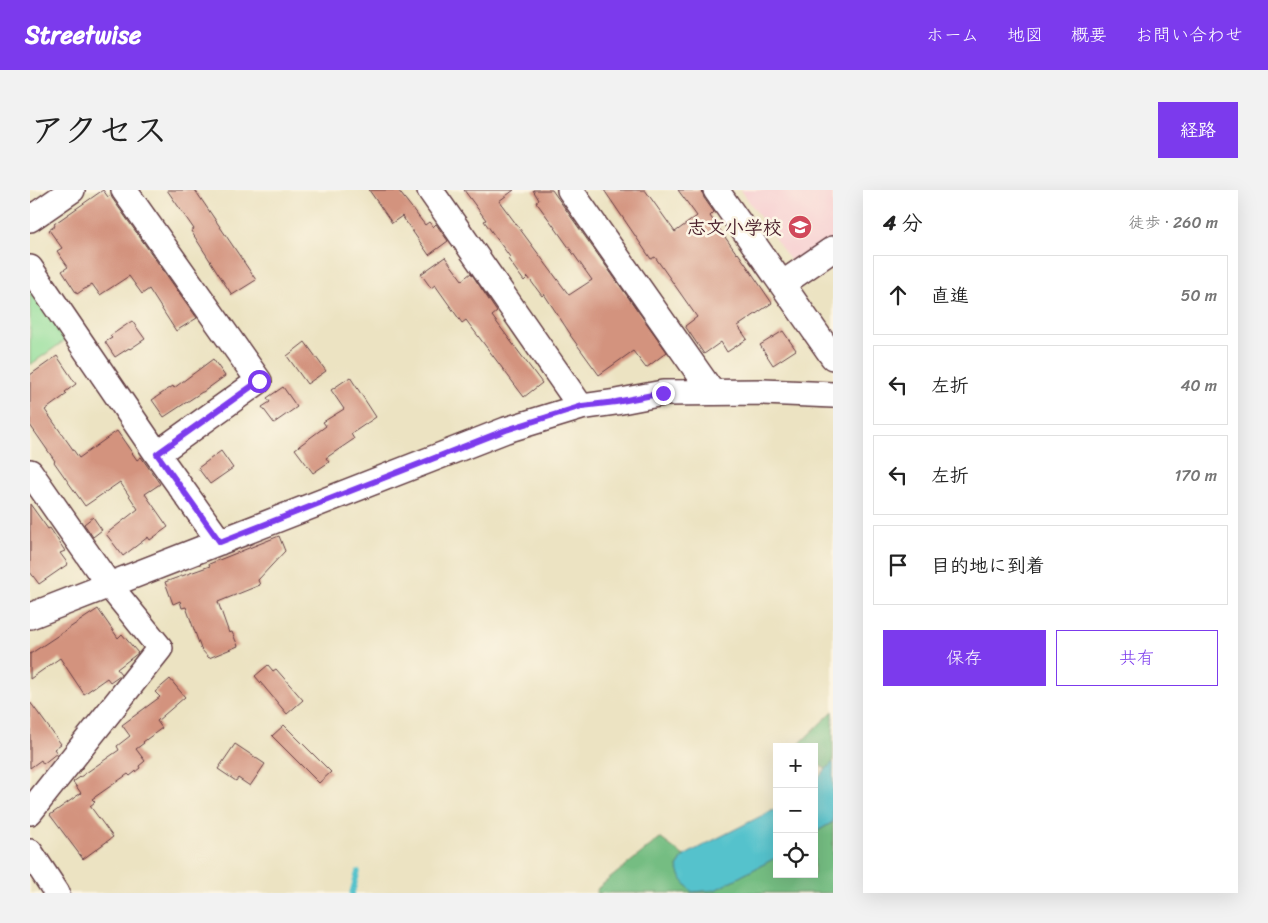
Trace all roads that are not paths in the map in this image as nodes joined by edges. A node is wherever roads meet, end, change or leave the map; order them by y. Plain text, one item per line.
1 (72, 190) edge
2 (124, 190) edge
3 (430, 190) edge
4 (570, 190) edge
5 (716, 190) edge
6 (30, 219) edge
7 (833, 249) edge
8 (30, 268) edge
9 (782, 284) junction
10 (833, 356) edge
11 (712, 392) junction
12 (833, 395) edge
13 (582, 406) junction
14 (157, 454) junction
15 (30, 472) edge
16 (220, 542) junction
17 (108, 585) junction
18 (30, 616) edge
19 (30, 812) edge
20 (30, 852) edge
21 (57, 893) edge

1 - 6 street
2 - 14 street
3 - 13 street
4 - 11 street
5 - 9 street
7 - 9 street
8 - 14 street
9 - 10 street
11 - 12 street
11 - 13 street
13 - 16 street
14 - 16 street
15 - 17 street
16 - 17 street
17 - 18 street
17 - 19 street
20 - 21 street

